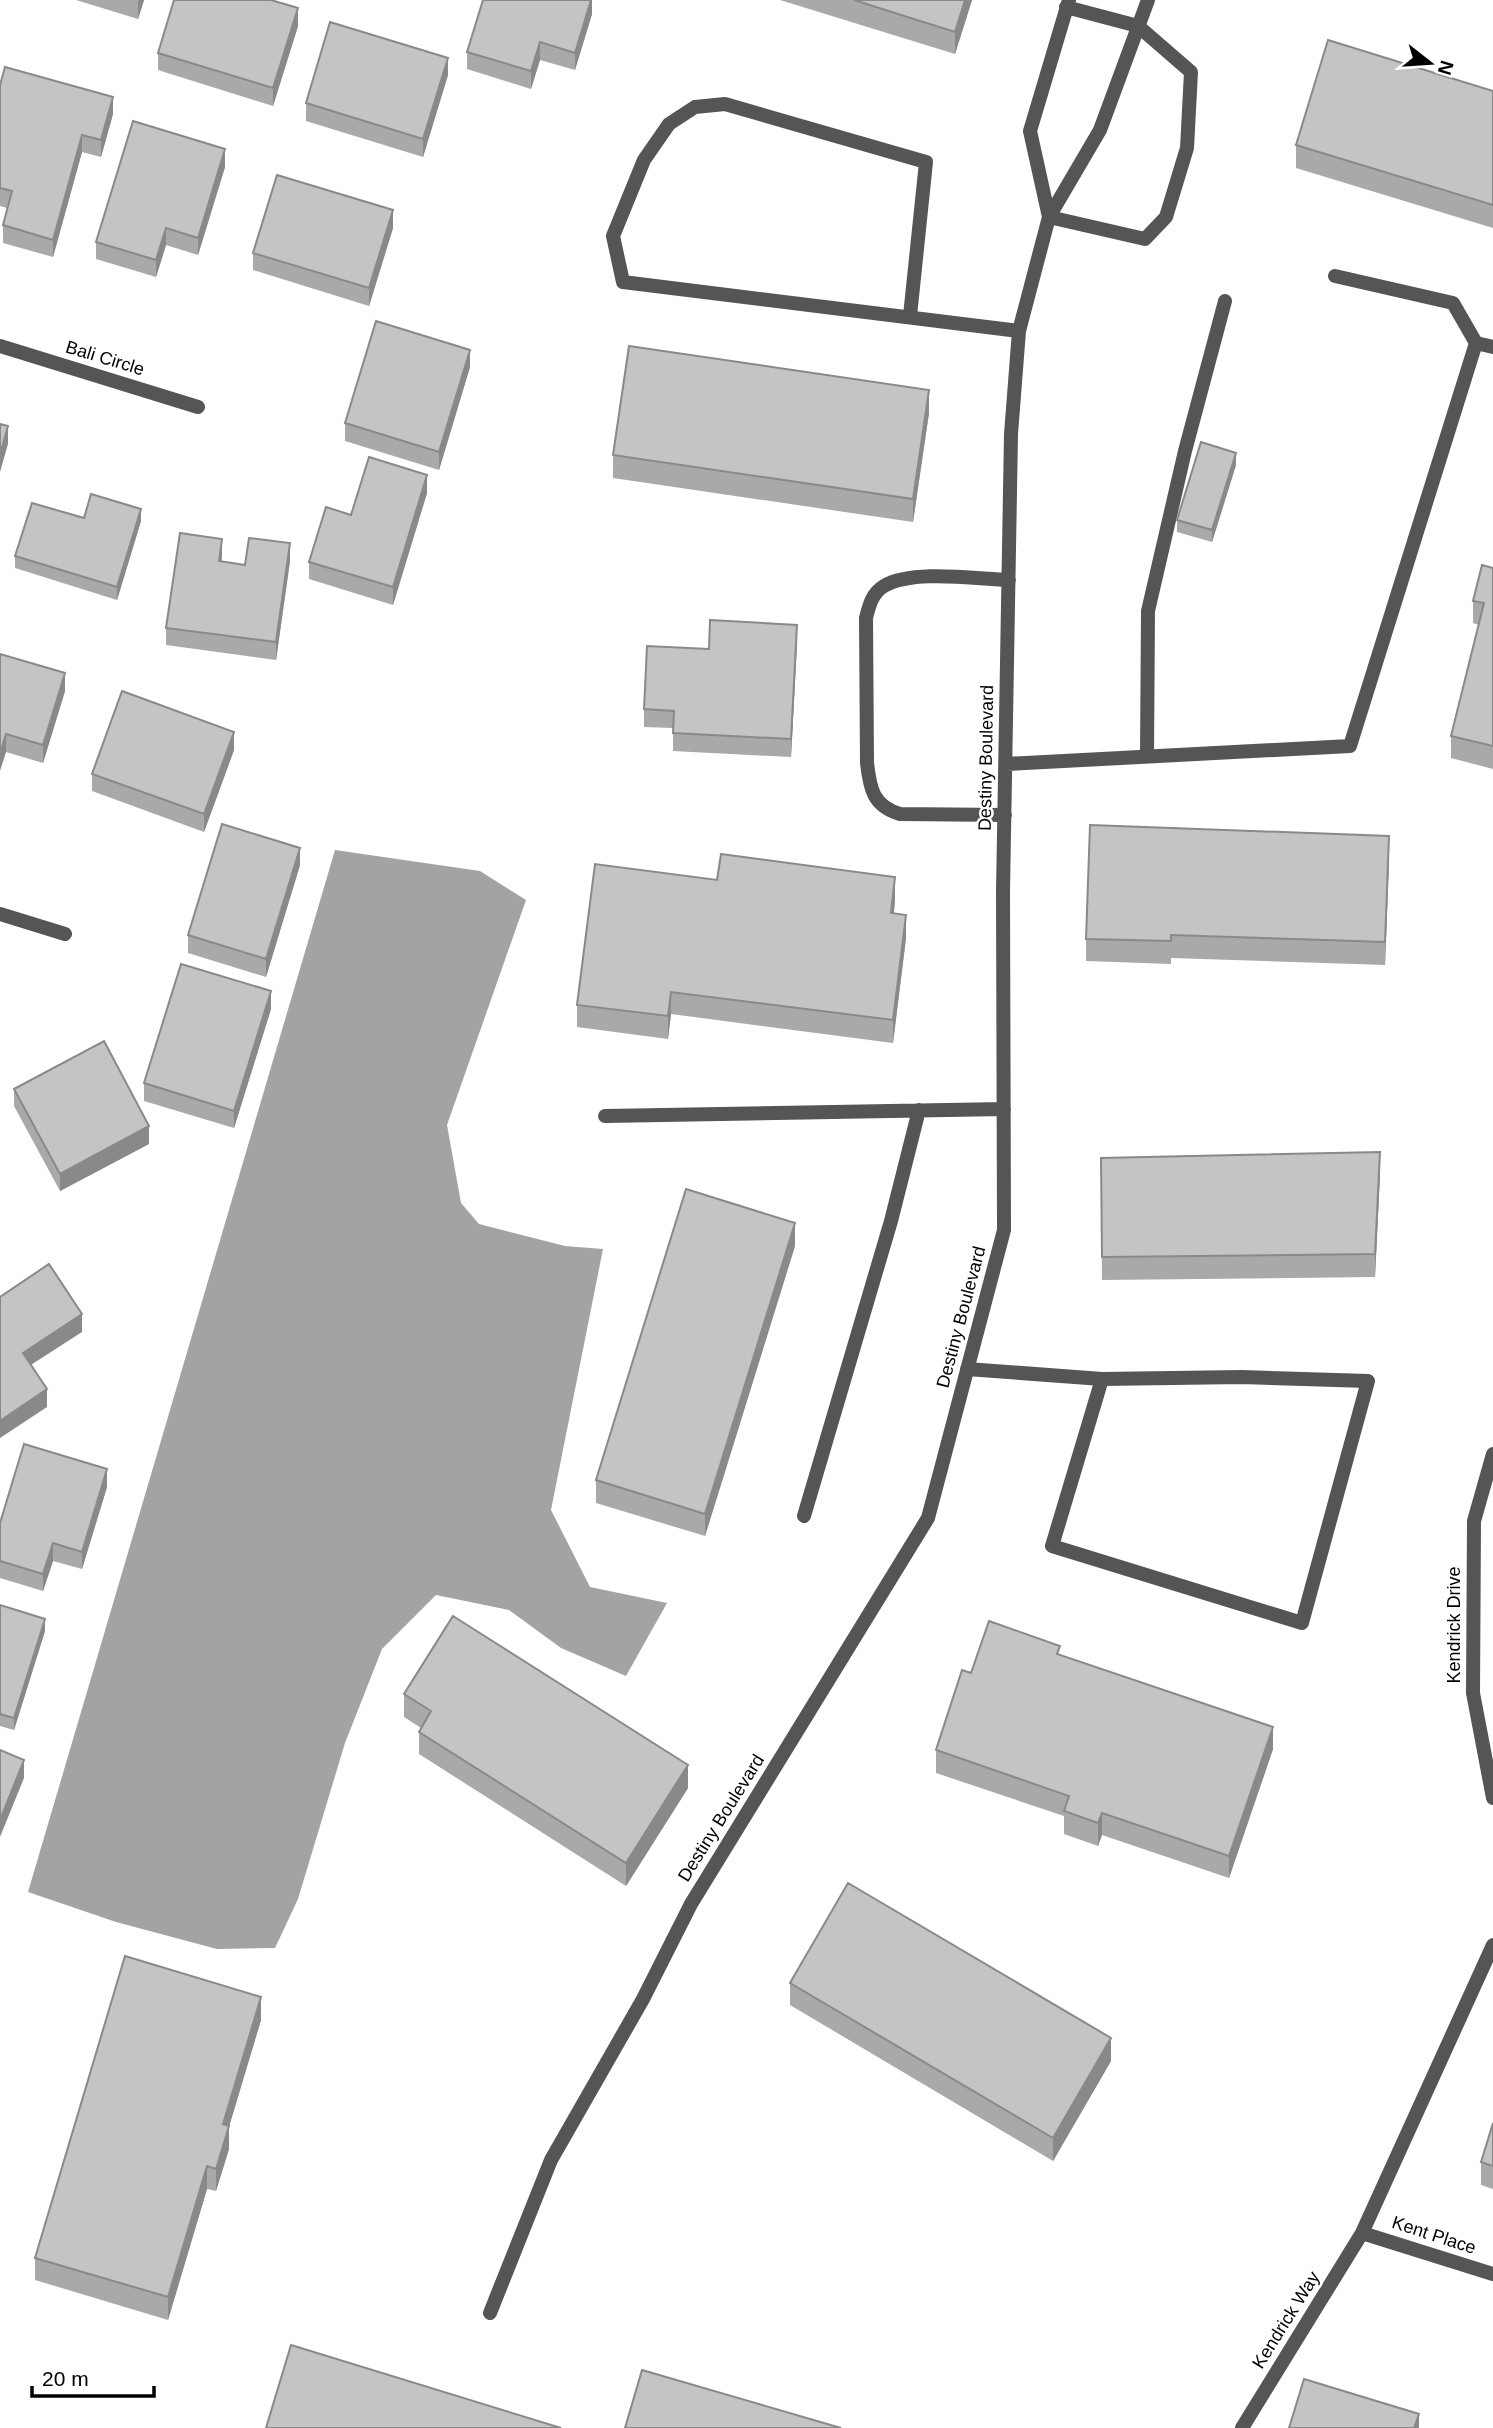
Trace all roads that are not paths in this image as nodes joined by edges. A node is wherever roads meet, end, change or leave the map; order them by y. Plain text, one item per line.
1 (1148, 0) edge
2 (1067, 3) edge
3 (1138, 26) junction
4 (1049, 217) junction
5 (1335, 276) dead end
6 (1226, 301) dead end
7 (910, 316) junction
8 (1019, 331) junction
9 (1476, 343) junction
10 (0, 346) edge
11 (1493, 346) edge
12 (198, 407) dead end
13 (1009, 580) junction
14 (1147, 756) junction
15 (1006, 764) junction
16 (1005, 815) junction
17 (0, 914) edge
18 (65, 934) dead end
19 (1004, 1109) junction
20 (919, 1110) junction
21 (605, 1116) dead end
22 (967, 1369) junction
23 (1102, 1379) junction
24 (1493, 1454) edge
25 (804, 1516) dead end
26 (1493, 1798) edge
27 (1493, 1945) edge
28 (1362, 2233) junction
29 (1493, 2274) edge
30 (490, 2313) dead end
31 (1242, 2428) edge

1 - 3 street, Destiny Boulevard
2 - 3 street
2 - 4 street, Destiny Boulevard
3 - 4 street, Destiny Boulevard
3 - 4 street
4 - 8 street, Destiny Boulevard
5 - 9 street
6 - 14 street
7 - 7 street
7 - 8 street
8 - 13 street, Destiny Boulevard
9 - 11 street
9 - 14 street
10 - 12 street, Bali Circle
13 - 15 street, Destiny Boulevard
13 - 16 street
14 - 15 street
15 - 16 street, Destiny Boulevard
16 - 19 street, Destiny Boulevard
17 - 18 street
19 - 20 street
19 - 22 street, Destiny Boulevard
20 - 21 street
20 - 25 street
22 - 23 street
22 - 30 street, Destiny Boulevard
23 - 23 street
24 - 26 street, Kendrick Drive
27 - 28 street
28 - 29 street, Kent Place
28 - 31 street, Kendrick Way

